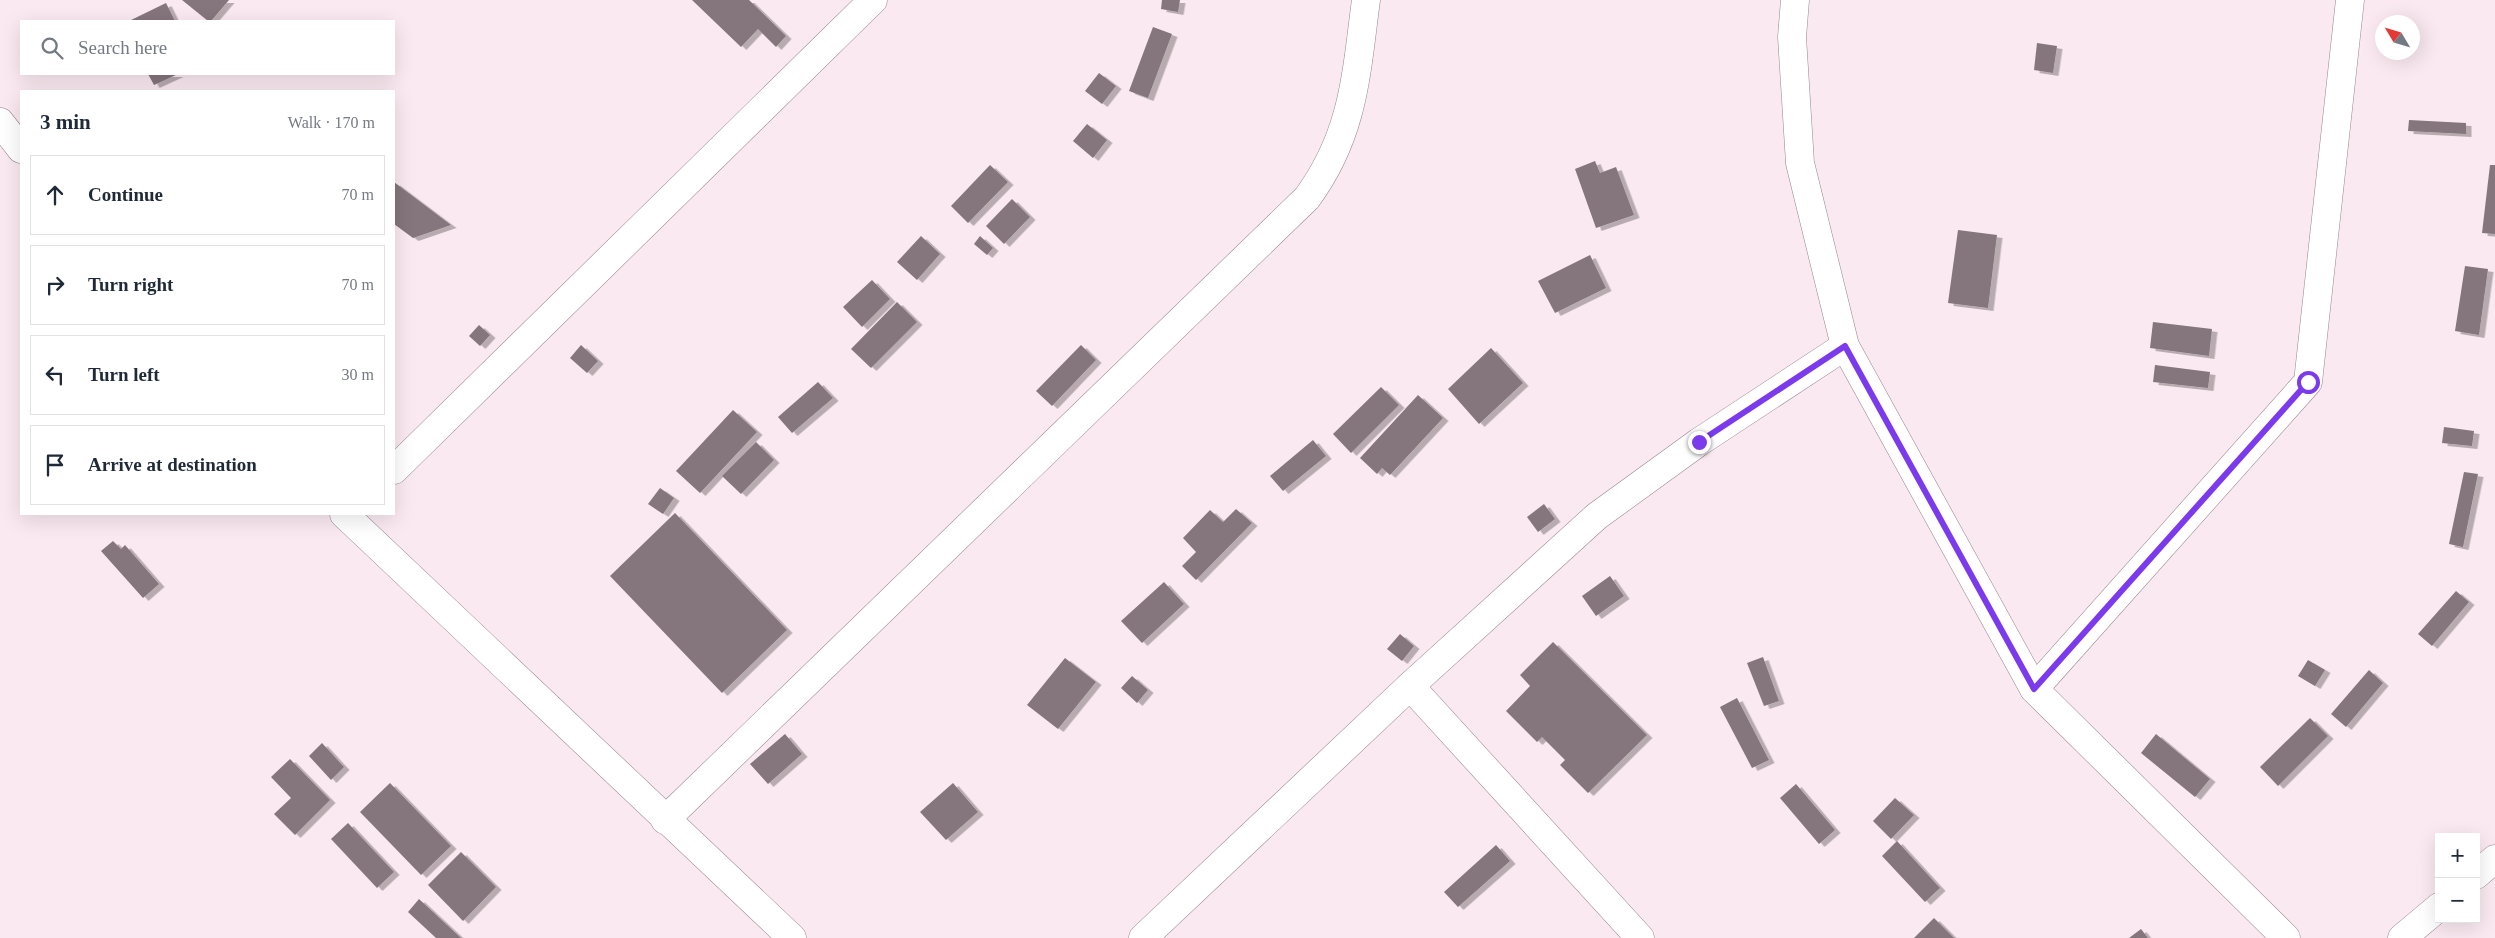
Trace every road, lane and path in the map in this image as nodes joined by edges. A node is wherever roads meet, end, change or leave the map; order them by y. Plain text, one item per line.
1 (873, 0) edge
2 (1366, 0) edge
3 (1795, 0) edge
4 (2350, 0) edge
5 (0, 122) edge
6 (20, 148) edge
7 (1845, 346) junction
8 (395, 469) edge
9 (347, 515) edge
10 (1410, 686) junction
11 (2034, 689) junction
12 (665, 820) junction
13 (2495, 859) edge
14 (2480, 872) edge
15 (2435, 910) edge
16 (792, 938) edge
17 (1143, 938) edge
18 (1640, 938) edge
19 (2286, 938) edge
20 (2402, 938) edge

1 - 8 street
2 - 12 street
3 - 7 street
4 - 11 street
5 - 6 street
7 - 10 street
7 - 11 street
9 - 12 street
10 - 17 street
10 - 18 street
11 - 19 street
12 - 16 street
13 - 14 street
15 - 20 street

